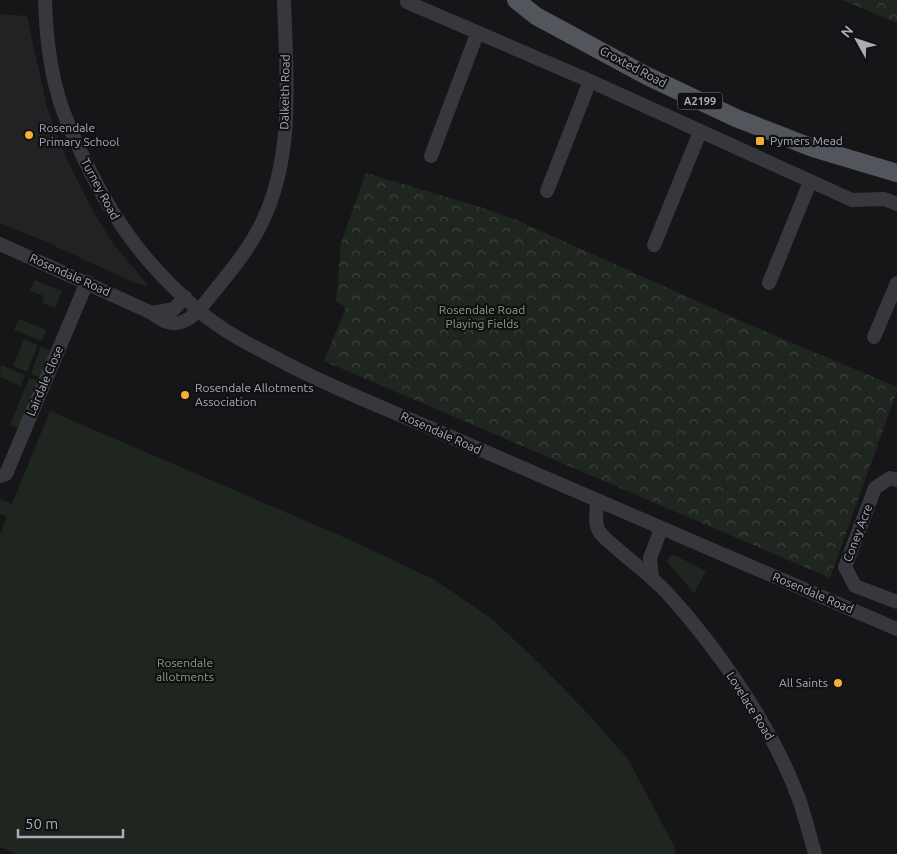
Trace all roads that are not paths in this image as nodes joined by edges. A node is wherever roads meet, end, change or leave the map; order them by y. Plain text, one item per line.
1 (45, 0) edge
2 (284, 0) edge
3 (516, 0) edge
4 (406, 1) edge
5 (478, 34) junction
6 (590, 81) junction
7 (700, 132) junction
8 (431, 156) dead end
9 (897, 173) edge
10 (810, 182) junction
11 (548, 192) dead end
12 (897, 204) edge
13 (0, 244) edge
14 (654, 245) dead end
15 (87, 282) junction
16 (769, 283) dead end
17 (897, 283) edge
18 (185, 297) junction
19 (198, 310) junction
20 (152, 312) junction
21 (874, 337) dead end
22 (0, 476) edge
23 (897, 480) edge
24 (597, 502) junction
25 (661, 528) junction
26 (652, 578) junction
27 (897, 602) edge
28 (897, 629) edge
29 (815, 854) edge

1 - 18 street, Turney Road
2 - 19 street, Dalkeith Road
3 - 9 main road, Croxted Road / A2199
4 - 5 street
5 - 6 street
5 - 8 street
6 - 7 street
6 - 11 street
7 - 10 street
7 - 14 street
10 - 12 street
10 - 16 street
13 - 15 street, Rosendale Road
15 - 20 street, Rosendale Road
15 - 22 street, Lairdale Close
17 - 21 street
18 - 19 street, Rosendale Road
18 - 20 street
19 - 20 street, Dalkeith Road
19 - 24 street, Rosendale Road
23 - 27 street, Coney Acre
24 - 25 street, Rosendale Road
24 - 26 street, Lovelace Road
25 - 26 street
25 - 28 street, Rosendale Road
26 - 29 street, Lovelace Road

